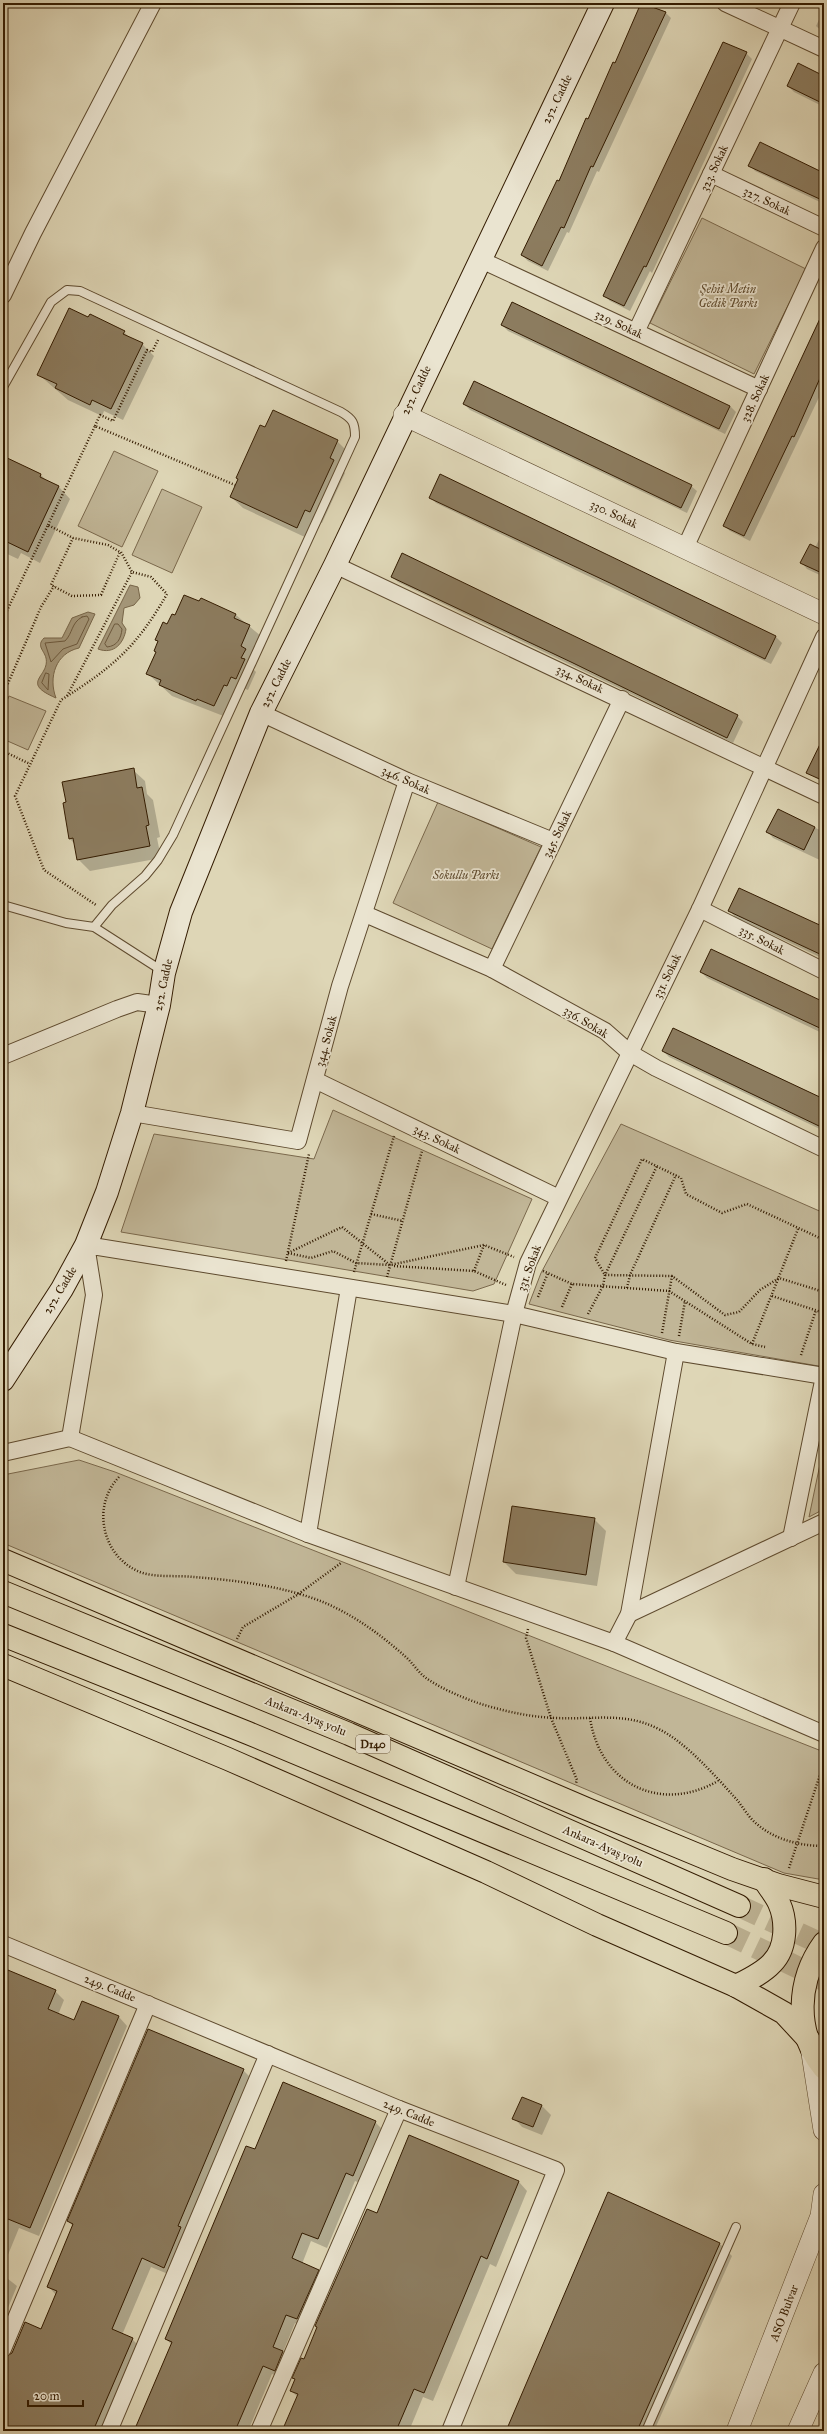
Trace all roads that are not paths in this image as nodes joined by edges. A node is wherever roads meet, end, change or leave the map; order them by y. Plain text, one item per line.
1 (153, 3) edge
2 (603, 3) edge
3 (725, 3) edge
4 (792, 3) edge
5 (780, 28) junction
6 (824, 49) edge
7 (711, 174) junction
8 (824, 228) edge
9 (824, 248) edge
10 (479, 259) junction
11 (3, 295) edge
12 (636, 332) junction
13 (3, 387) edge
14 (759, 389) junction
15 (404, 415) junction
16 (686, 548) junction
17 (335, 564) junction
18 (824, 614) edge
19 (824, 637) edge
20 (622, 699) junction
21 (261, 713) junction
22 (765, 766) junction
23 (407, 781) junction
24 (824, 796) edge
25 (553, 841) junction
26 (3, 905) edge
27 (700, 909) junction
28 (365, 914) junction
29 (94, 927) junction
30 (492, 969) junction
31 (824, 971) edge
32 (164, 973) junction
33 (159, 1004) junction
34 (630, 1053) junction
35 (3, 1056) edge
36 (315, 1080) junction
37 (132, 1113) junction
38 (824, 1149) edge
39 (559, 1198) junction
40 (86, 1245) junction
41 (349, 1288) junction
42 (514, 1314) junction
43 (676, 1352) junction
44 (824, 1376) edge
45 (3, 1380) edge
46 (70, 1438) junction
47 (3, 1453) edge
48 (824, 1522) edge
49 (308, 1534) junction
50 (791, 1538) junction
51 (3, 1560) edge
52 (456, 1587) junction
53 (3, 1592) edge
54 (629, 1614) junction
55 (3, 1635) edge
56 (614, 1643) junction
57 (3, 1666) edge
58 (824, 1734) edge
59 (773, 1883) junction
60 (824, 1897) edge
61 (738, 1906) tunnel mouth
62 (726, 1933) tunnel mouth
63 (824, 1943) edge
64 (3, 1944) edge
65 (736, 1986) junction
66 (148, 2004) junction
67 (810, 2043) junction
68 (268, 2054) junction
69 (824, 2068) edge
70 (399, 2109) junction
71 (824, 2130) edge
72 (824, 2194) edge
73 (736, 2227) dead end
74 (3, 2349) edge
75 (824, 2373) edge
76 (109, 2431) edge
77 (259, 2431) edge
78 (450, 2431) edge
79 (646, 2431) edge
80 (737, 2431) edge
81 (798, 2431) edge

1 - 11 street
2 - 10 main road, 252. Cadde
3 - 5 street
4 - 5 street, 323. Sokak
5 - 6 street
5 - 7 street, 323. Sokak
7 - 8 street, 327. Sokak
7 - 12 street, 323. Sokak
9 - 14 street, 328. Sokak
10 - 12 street, 329. Sokak
10 - 15 main road, 252. Cadde
12 - 14 street, 329. Sokak
13 - 29 lane
14 - 16 street, 328. Sokak
15 - 16 street, 330. Sokak
15 - 17 main road, 252. Cadde
16 - 18 street, 330. Sokak
17 - 20 street, 334. Sokak
17 - 21 main road, 252. Cadde
19 - 22 street, 331. Sokak
20 - 22 street, 334. Sokak
20 - 25 street, 345. Sokak
21 - 23 street, 346. Sokak
21 - 32 main road, 252. Cadde
22 - 24 street, 334. Sokak
22 - 27 street, 331. Sokak
23 - 25 street, 346. Sokak
23 - 28 street, 344. Sokak
25 - 30 street, 345. Sokak
26 - 29 lane
27 - 31 street, 335. Sokak
27 - 34 street, 331. Sokak
28 - 30 street, 336. Sokak
28 - 36 street, 344. Sokak
29 - 32 lane
30 - 34 street, 336. Sokak
32 - 33 main road, 252. Cadde
33 - 35 street
33 - 37 main road, 252. Cadde
34 - 38 street, 336. Sokak
34 - 39 street, 331. Sokak
36 - 37 street, 344. Sokak
36 - 39 street, 343. Sokak
37 - 40 main road, 252. Cadde
39 - 42 street, 331. Sokak
40 - 41 street
40 - 45 main road, 252. Cadde
40 - 46 street
41 - 42 street
41 - 49 street
42 - 43 street
42 - 52 street, 331. Sokak
43 - 44 street
43 - 54 street
44 - 50 street
46 - 47 street
46 - 49 street
48 - 50 street
49 - 52 street
50 - 54 street
51 - 59 highway
52 - 56 street
53 - 61 highway, Ankara-Ayaş yolu / D140
54 - 56 street
55 - 62 highway
56 - 58 street
57 - 65 highway
59 - 60 highway
59 - 65 highway
63 - 67 highway
64 - 66 street, 249. Cadde
65 - 67 highway
66 - 68 street, 249. Cadde
66 - 74 street
67 - 69 highway
67 - 71 street
68 - 70 street, 249. Cadde
68 - 76 street
70 - 77 street
70 - 78 street, 249. Cadde
72 - 80 street, ASO Bulvar
73 - 79 lane
75 - 81 street

